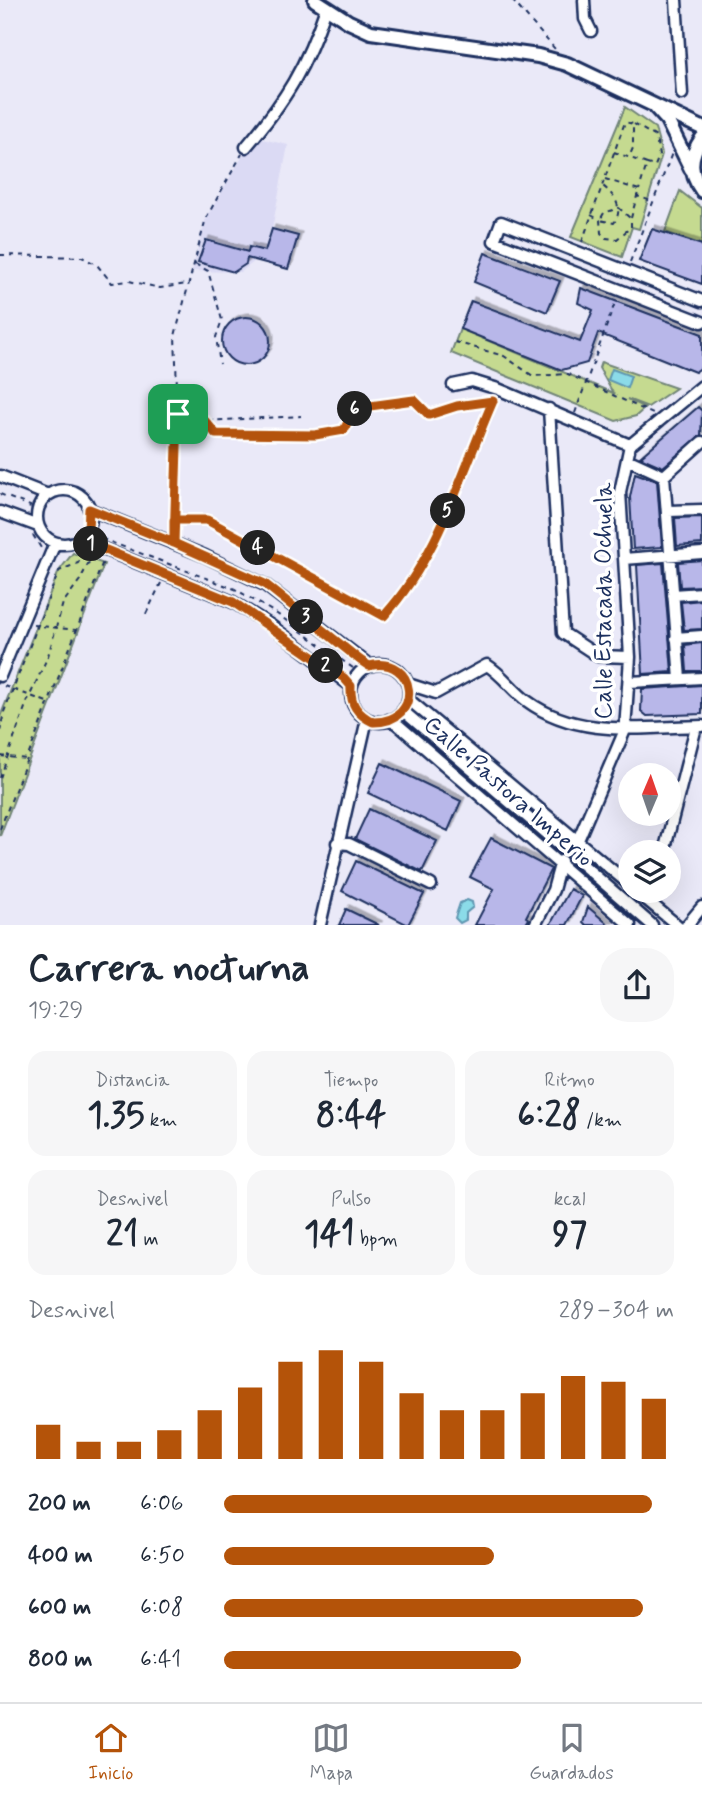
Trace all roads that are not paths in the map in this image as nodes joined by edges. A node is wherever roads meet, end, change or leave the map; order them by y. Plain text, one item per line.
1 (315, 0) edge
2 (583, 0) edge
3 (676, 0) edge
4 (326, 8) junction
5 (591, 31) dead end
6 (682, 94) dead end
7 (654, 105) junction
8 (702, 128) edge
9 (702, 138) edge
10 (246, 147) road end
11 (691, 169) junction
12 (702, 191) edge
13 (702, 301) edge
14 (702, 322) edge
15 (453, 385) dead end
16 (699, 392) edge
17 (548, 409) junction
18 (702, 442) edge
19 (631, 445) junction
20 (627, 459) junction
21 (0, 476) edge
22 (664, 477) junction
23 (48, 495) junction
24 (702, 510) edge
25 (95, 511) junction
26 (668, 511) junction
27 (0, 512) edge
28 (38, 526) junction
29 (79, 539) junction
30 (55, 543) junction
31 (702, 553) edge
32 (669, 555) junction
33 (624, 559) junction
34 (702, 593) edge
35 (673, 595) junction
36 (702, 636) edge
37 (676, 638) junction
38 (630, 657) junction
39 (364, 663) junction
40 (0, 676) edge
41 (702, 678) edge
42 (680, 679) junction
43 (347, 682) junction
44 (630, 682) junction
45 (408, 684) junction
46 (436, 693) junction
47 (408, 699) junction
48 (402, 711) junction
49 (427, 714) junction
50 (367, 719) junction
51 (388, 720) junction
52 (699, 726) edge
53 (625, 730) junction
54 (578, 840) junction
55 (667, 840) edge
56 (337, 843) junction
57 (566, 850) junction
58 (576, 859) junction
59 (561, 865) junction
60 (618, 875) edge
61 (431, 885) dead end
62 (650, 903) edge
63 (702, 907) edge
64 (320, 925) edge
65 (535, 925) edge
66 (630, 925) edge
67 (652, 925) edge
68 (677, 925) edge
69 (687, 925) edge

1 - 4 main road
2 - 5 street
3 - 6 street
4 - 7 main road
4 - 10 street
7 - 8 main road
7 - 11 main road
9 - 11 main road
11 - 12 main road
13 - 14 street
15 - 17 street
16 - 19 street
17 - 19 street
17 - 38 street
18 - 22 street
19 - 20 street, Calle Estacada Ochuela
20 - 22 street
20 - 33 street, Calle Estacada Ochuela
21 - 23 street
22 - 26 street
23 - 25 street
23 - 28 street
24 - 26 street
25 - 29 street
25 - 39 street
26 - 32 street
27 - 28 street
28 - 30 street
29 - 30 street
29 - 43 street
30 - 40 street
31 - 32 street
32 - 33 street
32 - 35 street
33 - 38 street, Calle Estacada Ochuela
34 - 35 street
35 - 37 street
36 - 37 street
37 - 42 street
38 - 44 street, Calle Estacada Ochuela
39 - 43 street
39 - 45 street
41 - 42 street
42 - 44 street
43 - 50 street
44 - 53 street, Calle Estacada Ochuela
45 - 46 street
45 - 47 street
46 - 49 street
46 - 53 street
47 - 48 street
47 - 49 street, Calle Pastora Imperio
48 - 51 street
48 - 57 street
49 - 54 street, Calle Pastora Imperio
50 - 51 street
50 - 56 street
51 - 59 street, Calle Pastora Imperio
52 - 53 street
52 - 55 street
53 - 54 street, Calle Estacada Ochuela
54 - 57 street
54 - 58 street
54 - 60 street, Calle Pastora Imperio
56 - 61 street
56 - 64 street
57 - 59 street
58 - 59 street
58 - 67 street
59 - 65 street
59 - 66 street, Calle Pastora Imperio
62 - 68 street
63 - 69 street

